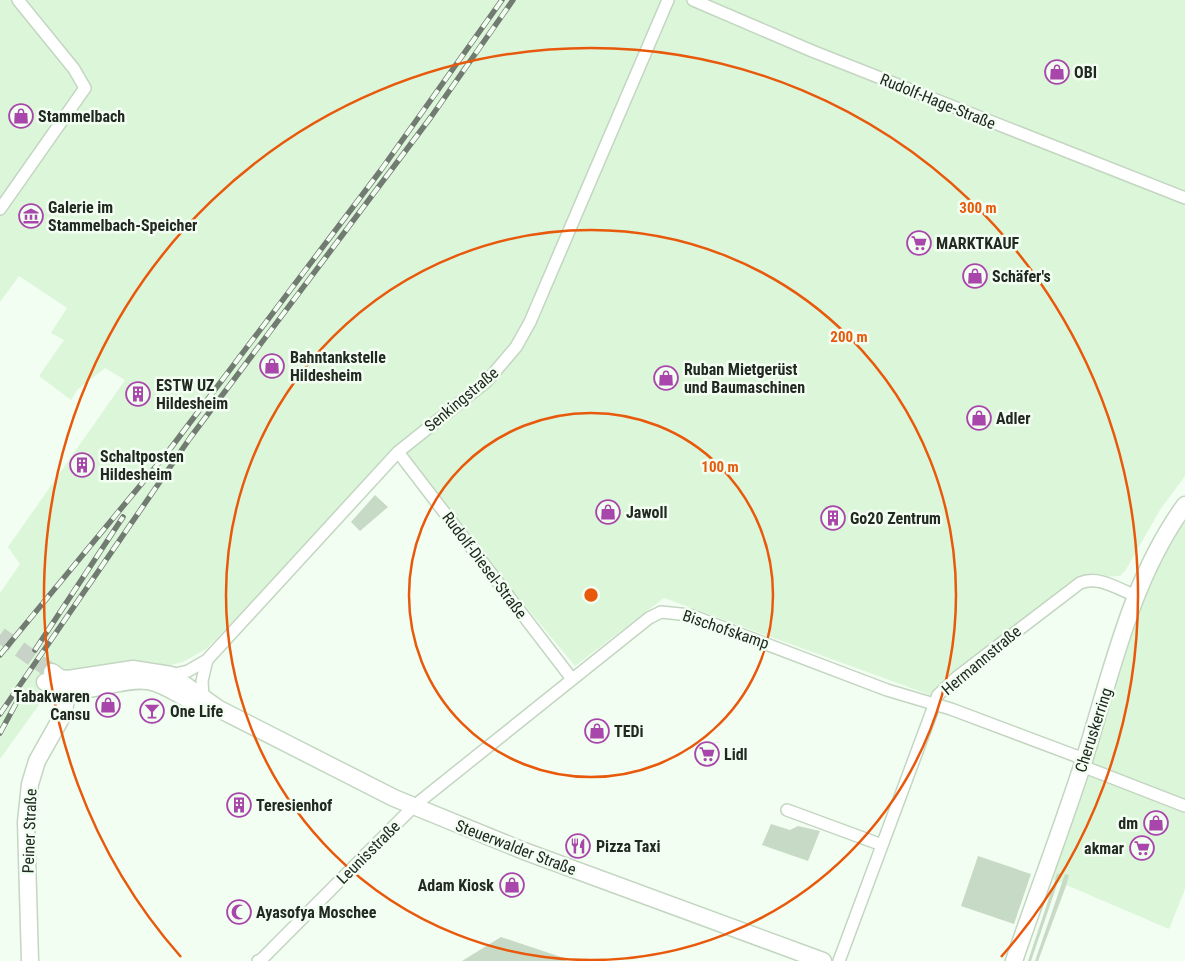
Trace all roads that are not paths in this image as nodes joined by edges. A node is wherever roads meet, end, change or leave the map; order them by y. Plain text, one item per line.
1 (18, 0) edge
2 (668, 0) edge
3 (693, 0) edge
4 (1185, 198) edge
5 (0, 209) edge
6 (398, 452) junction
7 (1185, 505) edge
8 (1136, 596) junction
9 (207, 660) junction
10 (171, 675) junction
11 (48, 677) tunnel mouth
12 (572, 679) junction
13 (68, 685) junction
14 (203, 696) junction
15 (935, 706) junction
16 (219, 709) junction
17 (1083, 762) junction
18 (414, 806) junction
19 (1185, 806) edge
20 (787, 810) dead end
21 (882, 846) junction
22 (30, 961) edge
23 (260, 961) edge
24 (823, 961) edge
25 (839, 961) edge
26 (1014, 961) edge

1 - 5 street
2 - 6 street, Senkingstraße
3 - 4 street, Rudolf-Hage-Straße
6 - 9 street, Senkingstraße
6 - 12 street, Rudolf-Diesel-Straße
7 - 8 street, Cheruskerring
8 - 15 street, Hermannstraße
8 - 17 street, Cheruskerring
9 - 10 street, Senkingstraße
9 - 14 street
10 - 13 street, Steuerwalder Straße
10 - 14 street, Steuerwalder Straße
11 - 13 street
12 - 15 street, Bischofskamp
12 - 18 street, Bischofskamp
13 - 16 street, Steuerwalder Straße
13 - 22 street, Peiner Straße
14 - 16 street, Steuerwalder Straße
15 - 17 street, Bischofskamp
15 - 21 street, Hermannstraße
16 - 18 street, Steuerwalder Straße
17 - 19 street, Bischofskamp
17 - 26 street, Cheruskerring
18 - 23 street, Leunisstraße
18 - 24 street, Steuerwalder Straße
20 - 21 street
21 - 25 street, Hermannstraße

